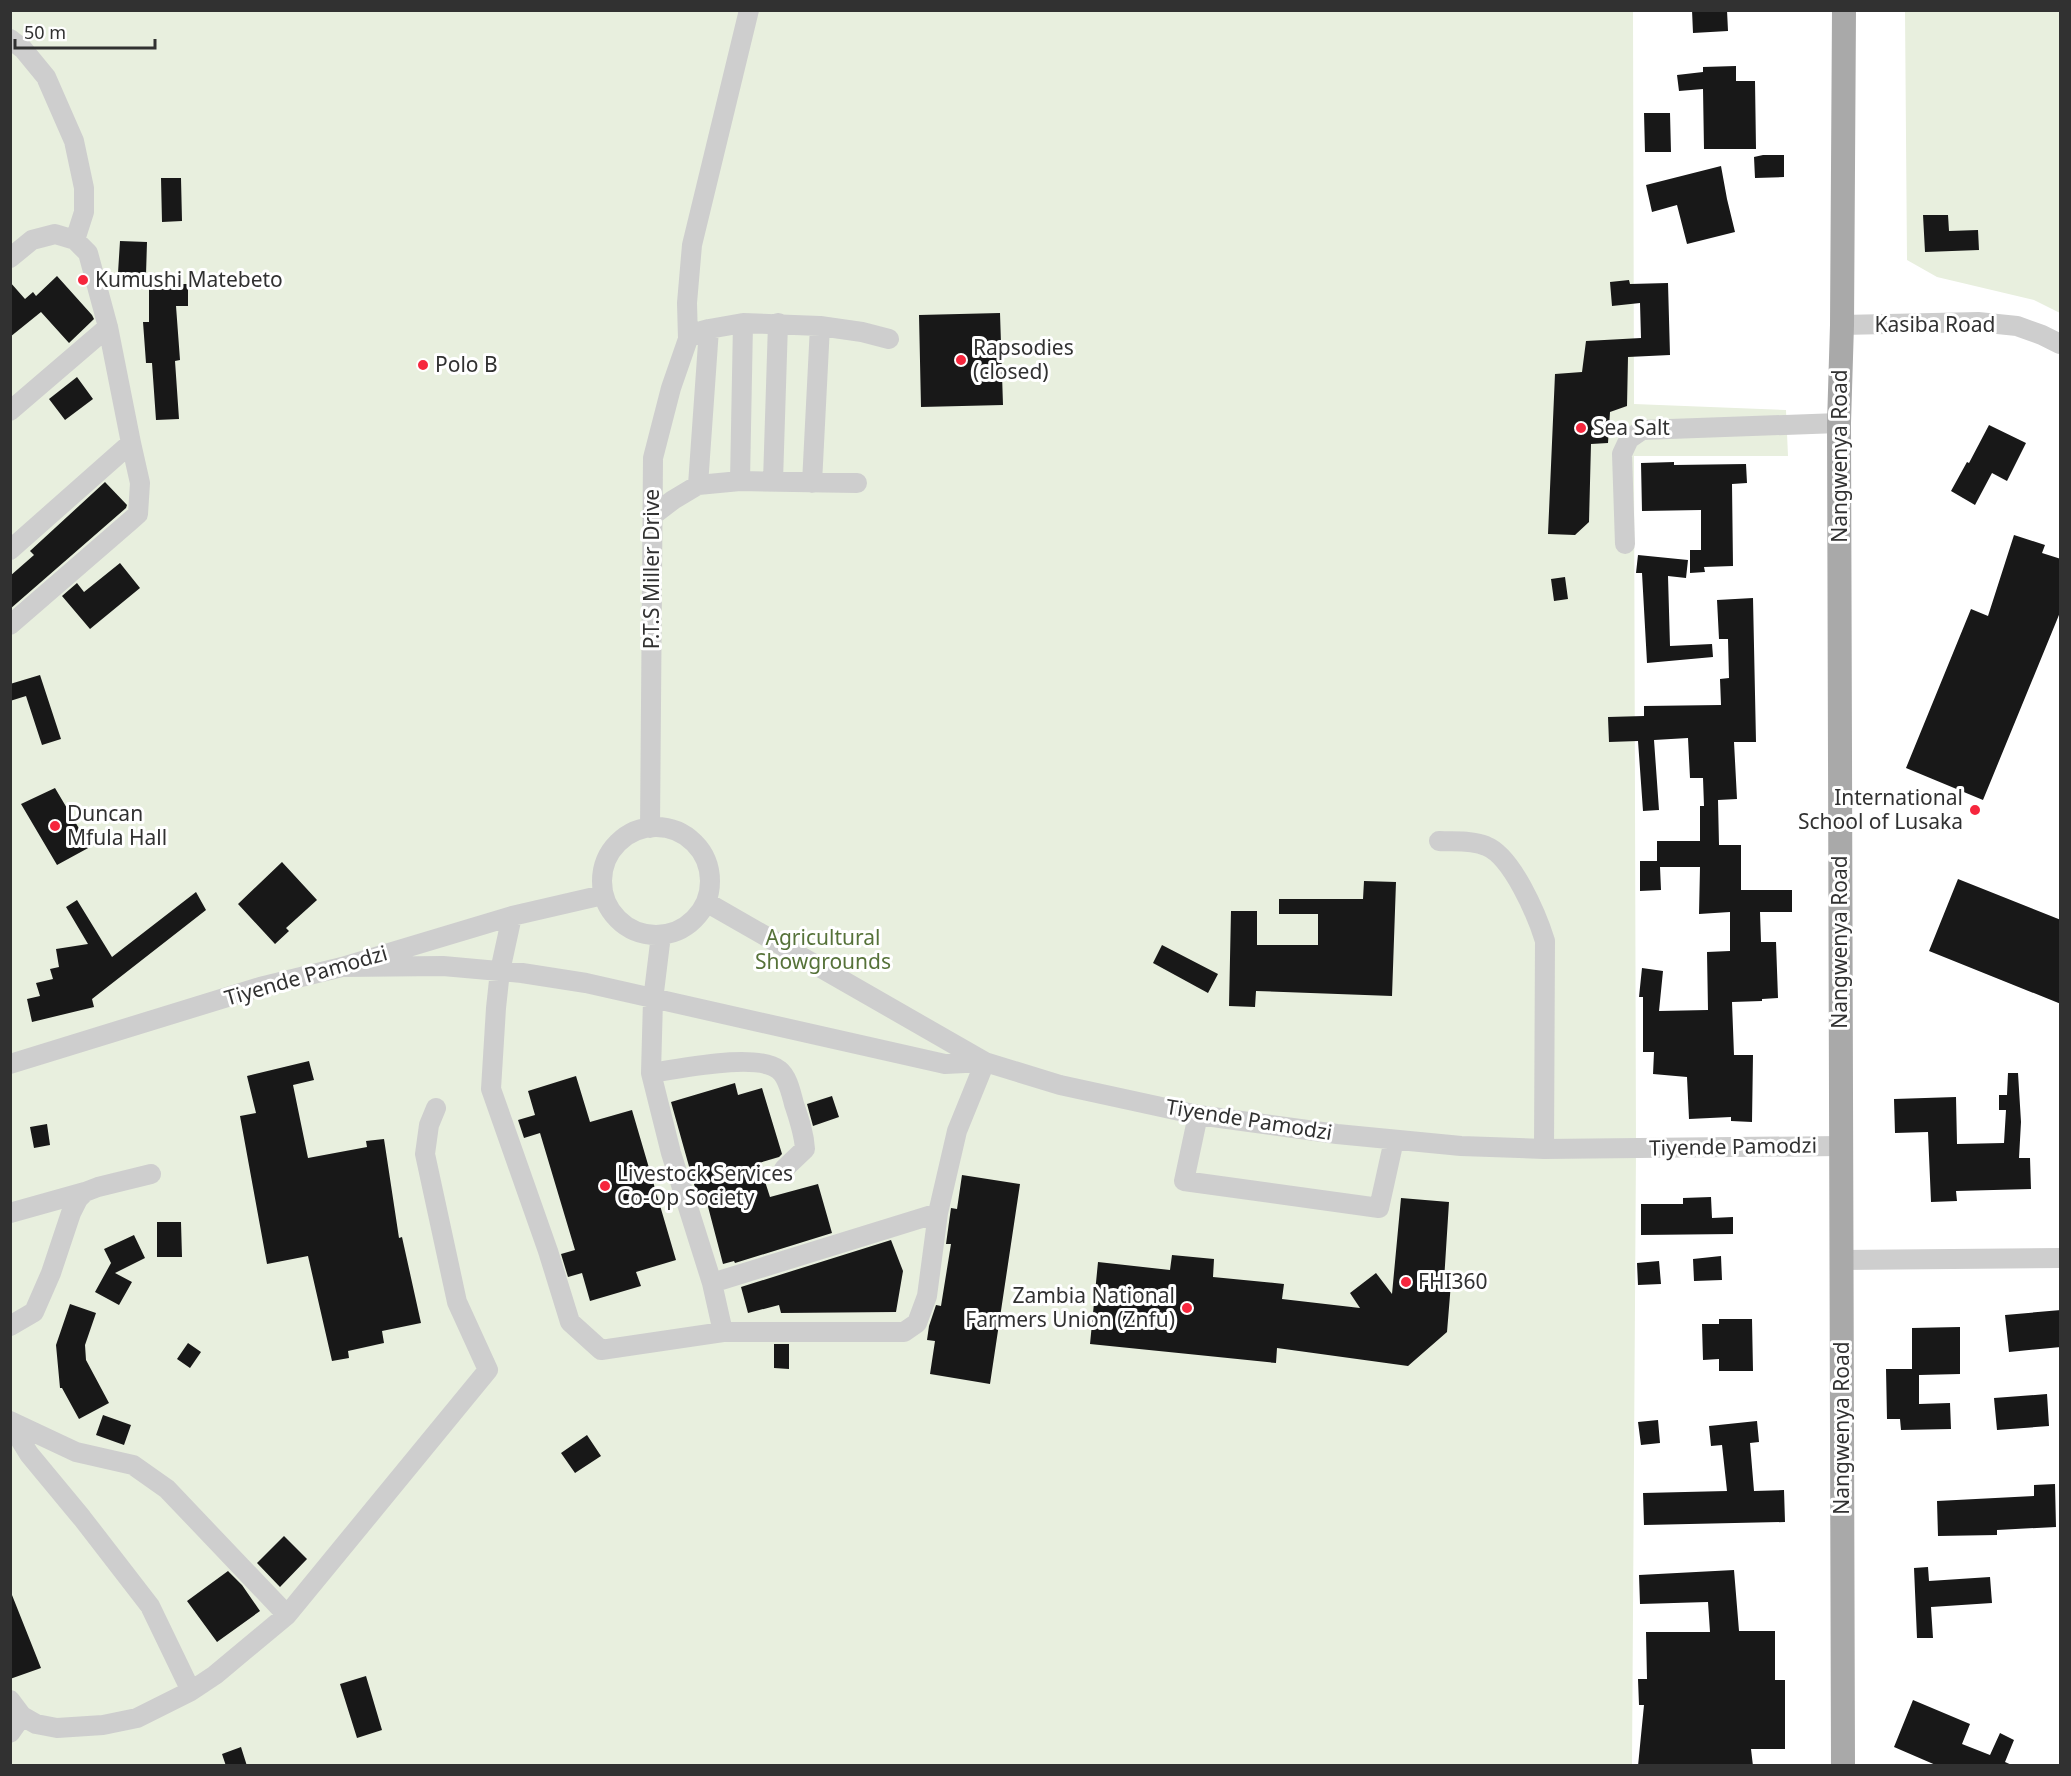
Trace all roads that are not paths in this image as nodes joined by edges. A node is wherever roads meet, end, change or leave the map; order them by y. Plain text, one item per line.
1 (749, 10) edge
2 (1844, 10) edge
3 (10, 39) edge
4 (75, 240) junction
5 (10, 258) edge
6 (743, 323) junction
7 (778, 323) junction
8 (1842, 325) junction
9 (820, 326) junction
10 (108, 327) junction
11 (709, 329) junction
12 (688, 339) junction
13 (889, 339) dead end
14 (2061, 344) edge
15 (10, 411) edge
16 (1839, 423) junction
17 (130, 443) junction
18 (773, 481) junction
19 (740, 482) junction
20 (813, 483) junction
21 (857, 483) dead end
22 (698, 485) junction
23 (652, 516) junction
24 (1625, 544) dead end
25 (10, 550) edge
26 (10, 625) edge
27 (650, 828) junction
28 (1439, 841) dead end
29 (603, 895) junction
30 (706, 902) junction
31 (512, 916) junction
32 (661, 934) junction
33 (342, 966) junction
34 (500, 971) junction
35 (653, 1000) junction
36 (985, 1062) junction
37 (10, 1064) edge
38 (651, 1073) junction
39 (436, 1108) dead end
40 (1198, 1115) junction
41 (1394, 1140) junction
42 (1840, 1146) junction
43 (1544, 1149) junction
44 (784, 1169) dead end
45 (151, 1174) dead end
46 (85, 1192) junction
47 (10, 1213) edge
48 (938, 1213) junction
49 (2061, 1258) edge
50 (1842, 1260) junction
51 (712, 1283) junction
52 (10, 1326) edge
53 (723, 1332) junction
54 (10, 1422) edge
55 (287, 1615) junction
56 (191, 1691) junction
57 (10, 1700) edge
58 (22, 1716) junction
59 (10, 1733) edge
60 (1843, 1766) edge

1 - 12 street
2 - 8 main road, Nangwenya Road
3 - 4 street
4 - 5 street
4 - 10 street
6 - 7 street
6 - 11 street
6 - 19 street
7 - 9 street
7 - 18 street
8 - 14 street, Kasiba Road
8 - 16 main road, Nangwenya Road
9 - 13 street
9 - 20 street
10 - 15 street
10 - 17 street
11 - 12 street
11 - 22 street
12 - 23 street, P.T.S Miller Drive
16 - 24 street
16 - 42 main road, Nangwenya Road
17 - 25 street
17 - 26 street
18 - 19 street
18 - 20 street
19 - 22 street
20 - 21 street
22 - 23 street
23 - 27 street, P.T.S Miller Drive
27 - 29 street
27 - 30 street
28 - 43 street
29 - 31 street, Tiyende Pamodzi
29 - 32 street
30 - 32 street
30 - 36 street, Tiyende Pamodzi
31 - 33 street, Tiyende Pamodzi
31 - 34 street
32 - 35 street
33 - 34 street
33 - 37 street, Tiyende Pamodzi
34 - 35 street
34 - 53 street
35 - 36 street
35 - 38 street
36 - 40 street, Tiyende Pamodzi
36 - 48 street
38 - 44 street
38 - 51 street
39 - 55 street
40 - 41 street, Tiyende Pamodzi
40 - 41 street
41 - 43 street, Tiyende Pamodzi
42 - 43 street, Tiyende Pamodzi
42 - 50 main road, Nangwenya Road
45 - 46 street
46 - 47 street
46 - 52 street
48 - 51 street
48 - 53 street
49 - 50 street
50 - 60 main road, Nangwenya Road
51 - 53 street
54 - 55 street
54 - 56 street
55 - 56 street
56 - 58 street
57 - 58 street
58 - 59 street

